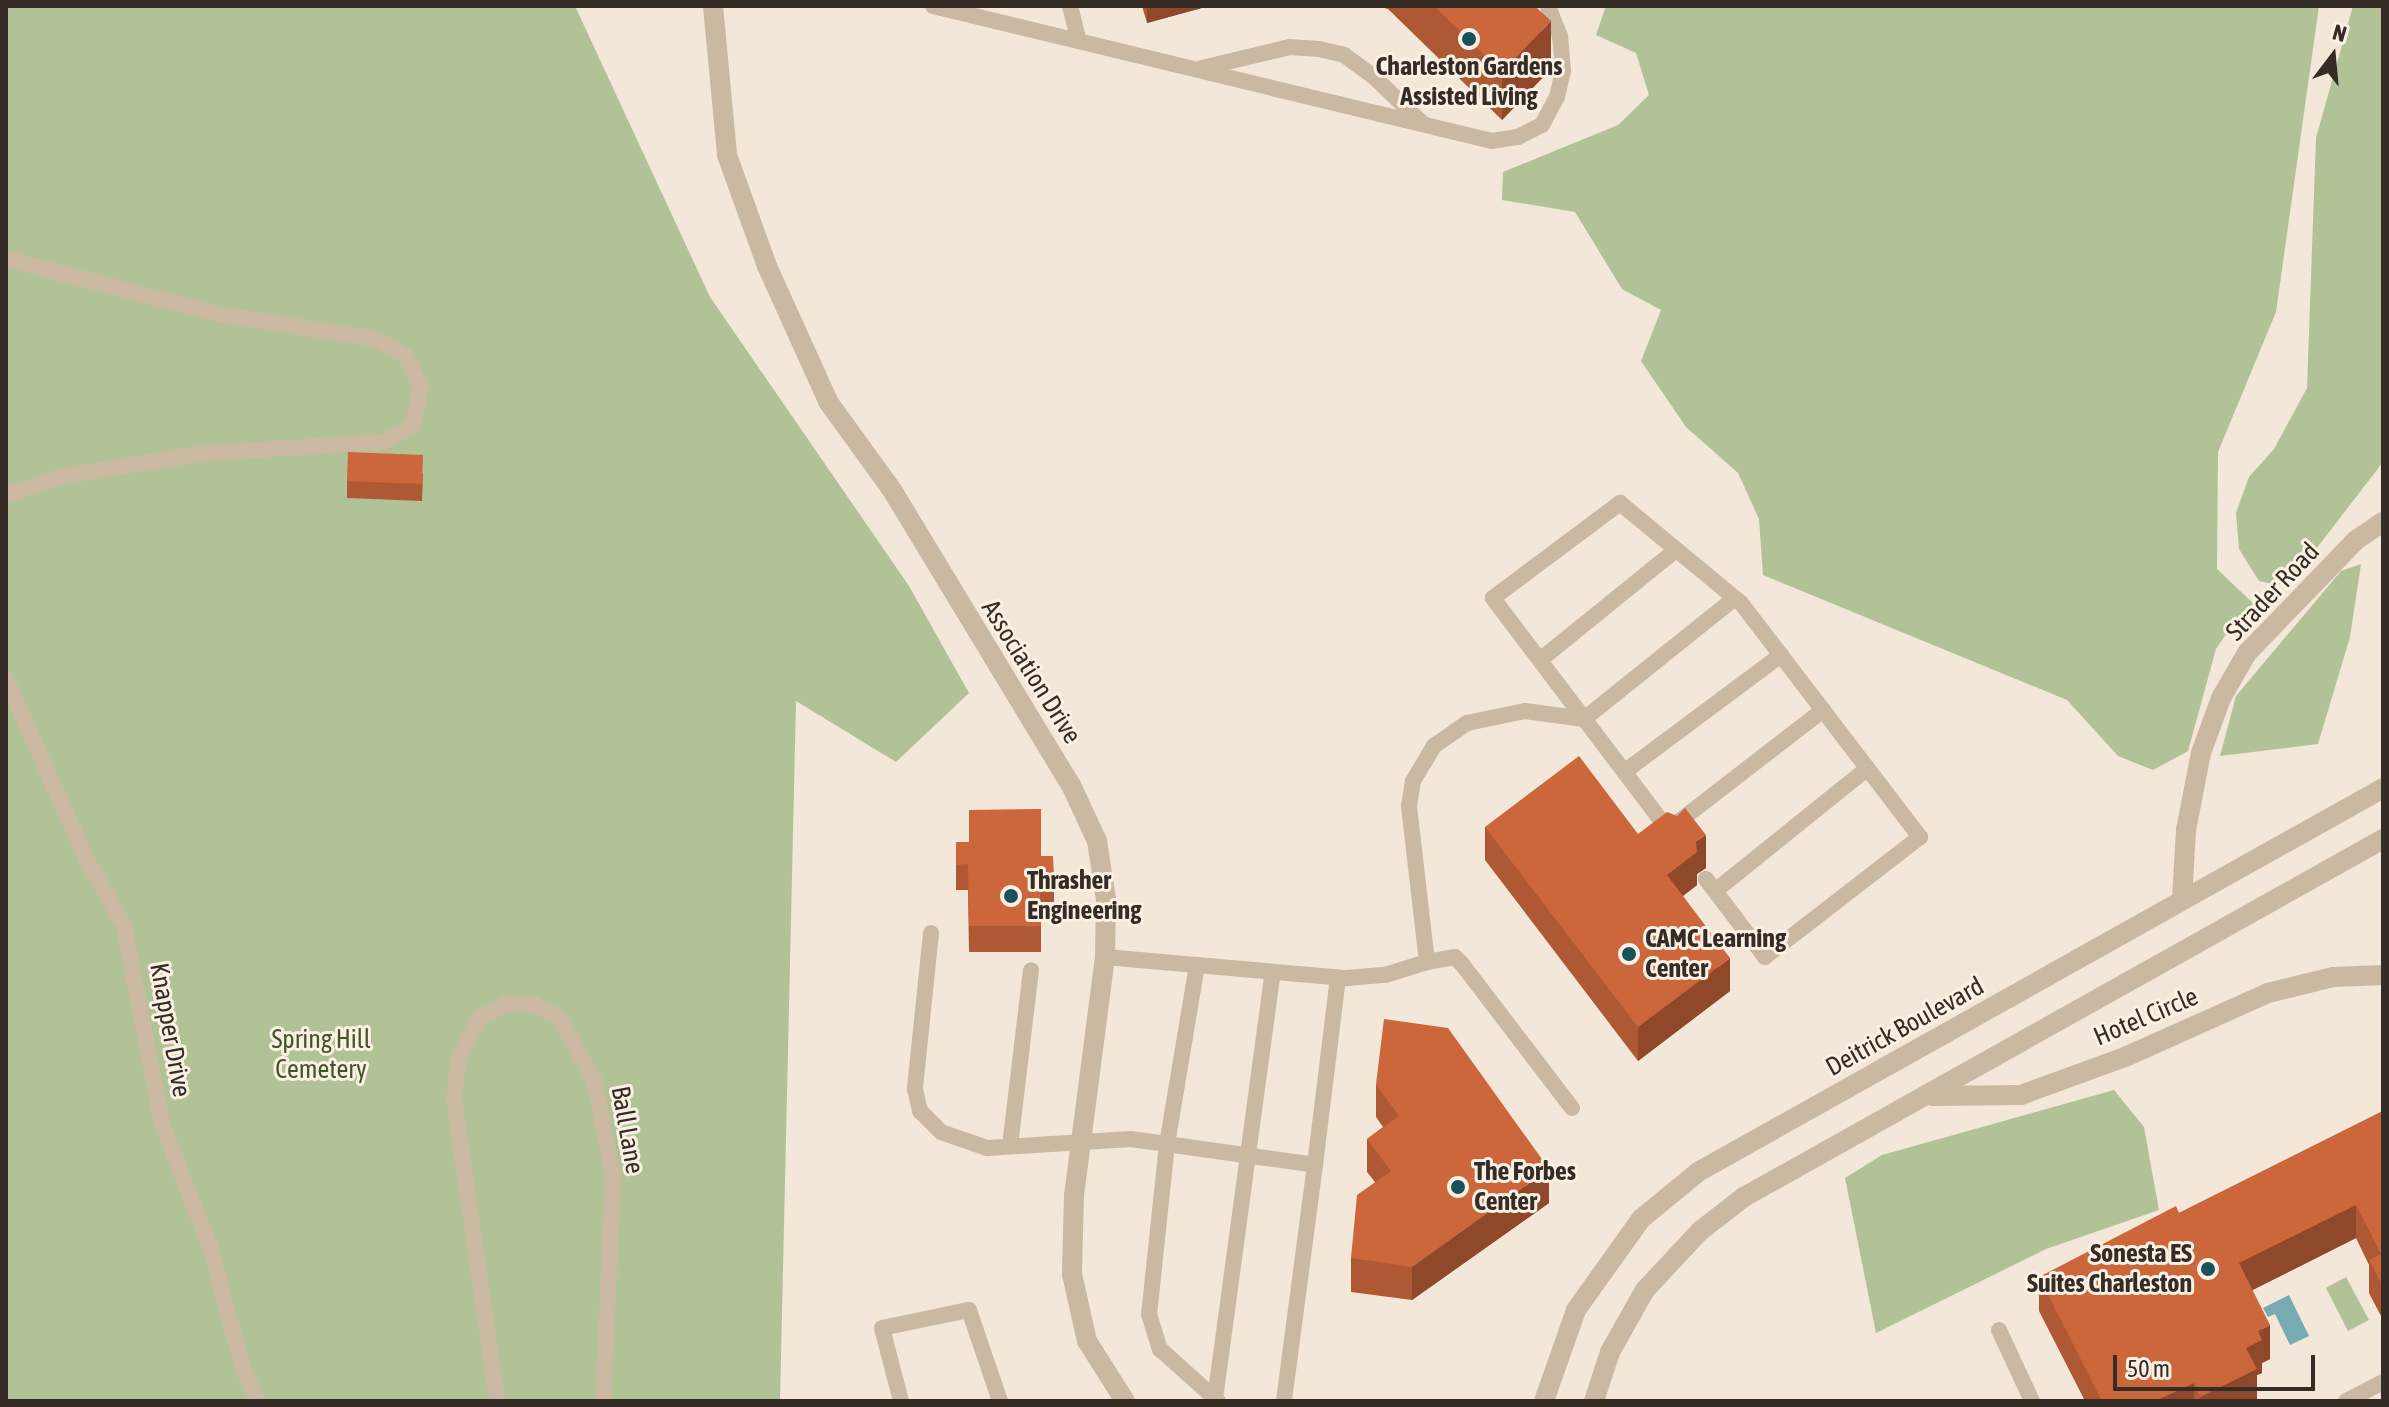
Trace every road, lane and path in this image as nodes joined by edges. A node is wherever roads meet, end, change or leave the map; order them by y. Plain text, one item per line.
1 (713, 6) edge
2 (933, 6) edge
3 (1070, 6) edge
4 (1548, 6) edge
5 (1079, 41) junction
6 (1197, 70) junction
7 (1424, 124) junction
8 (6, 259) edge
9 (6, 495) edge
10 (2383, 522) edge
11 (1676, 550) junction
12 (1735, 598) junction
13 (1781, 655) junction
14 (1540, 660) junction
15 (6, 679) edge
16 (1823, 710) junction
17 (1584, 719) junction
18 (1867, 769) junction
19 (1624, 772) junction
20 (2383, 788) edge
21 (2383, 839) edge
22 (2182, 898) junction
23 (931, 933) dead end
24 (1105, 957) junction
25 (1427, 962) junction
26 (1197, 965) junction
27 (1031, 970) dead end
28 (1273, 972) junction
29 (2383, 975) edge
30 (1338, 977) junction
31 (1928, 1096) junction
32 (1572, 1108) dead end
33 (1081, 1144) junction
34 (1167, 1144) junction
35 (1010, 1146) junction
36 (1247, 1155) junction
37 (1315, 1165) junction
38 (1999, 1330) dead end
39 (2383, 1382) edge
40 (1216, 1400) edge
41 (258, 1401) edge
42 (497, 1401) edge
43 (603, 1401) edge
44 (901, 1401) edge
45 (1000, 1401) edge
46 (1125, 1401) edge
47 (1284, 1401) edge
48 (1544, 1401) edge
49 (1594, 1401) edge
50 (2032, 1401) edge
51 (2346, 1401) edge

1 - 24 street, Association Drive
2 - 5 lane
3 - 5 lane
4 - 7 lane
5 - 6 lane
6 - 7 lane
6 - 7 lane
8 - 9 lane
10 - 22 street, Strader Road
11 - 12 lane
11 - 14 lane
11 - 14 lane
12 - 13 lane
12 - 17 lane
13 - 16 lane
13 - 19 lane
14 - 17 lane
15 - 41 lane, Knapper Drive
16 - 18 lane
16 - 19 lane
17 - 19 lane
17 - 25 lane
18 - 18 lane
20 - 22 street, Deitrick Boulevard
21 - 31 street
22 - 48 street, Deitrick Boulevard
23 - 35 lane
24 - 26 lane
24 - 33 street, Association Drive
25 - 30 lane
25 - 32 lane
26 - 28 lane
26 - 34 lane
27 - 35 lane
28 - 30 lane
28 - 36 lane
29 - 31 street, Hotel Circle
30 - 37 lane
31 - 49 street
33 - 34 lane
33 - 35 lane
33 - 46 street, Association Drive
34 - 36 lane
34 - 40 lane
36 - 37 lane
36 - 40 lane
37 - 47 lane
38 - 50 lane
39 - 51 lane
42 - 43 lane, Ball Lane
44 - 45 lane

